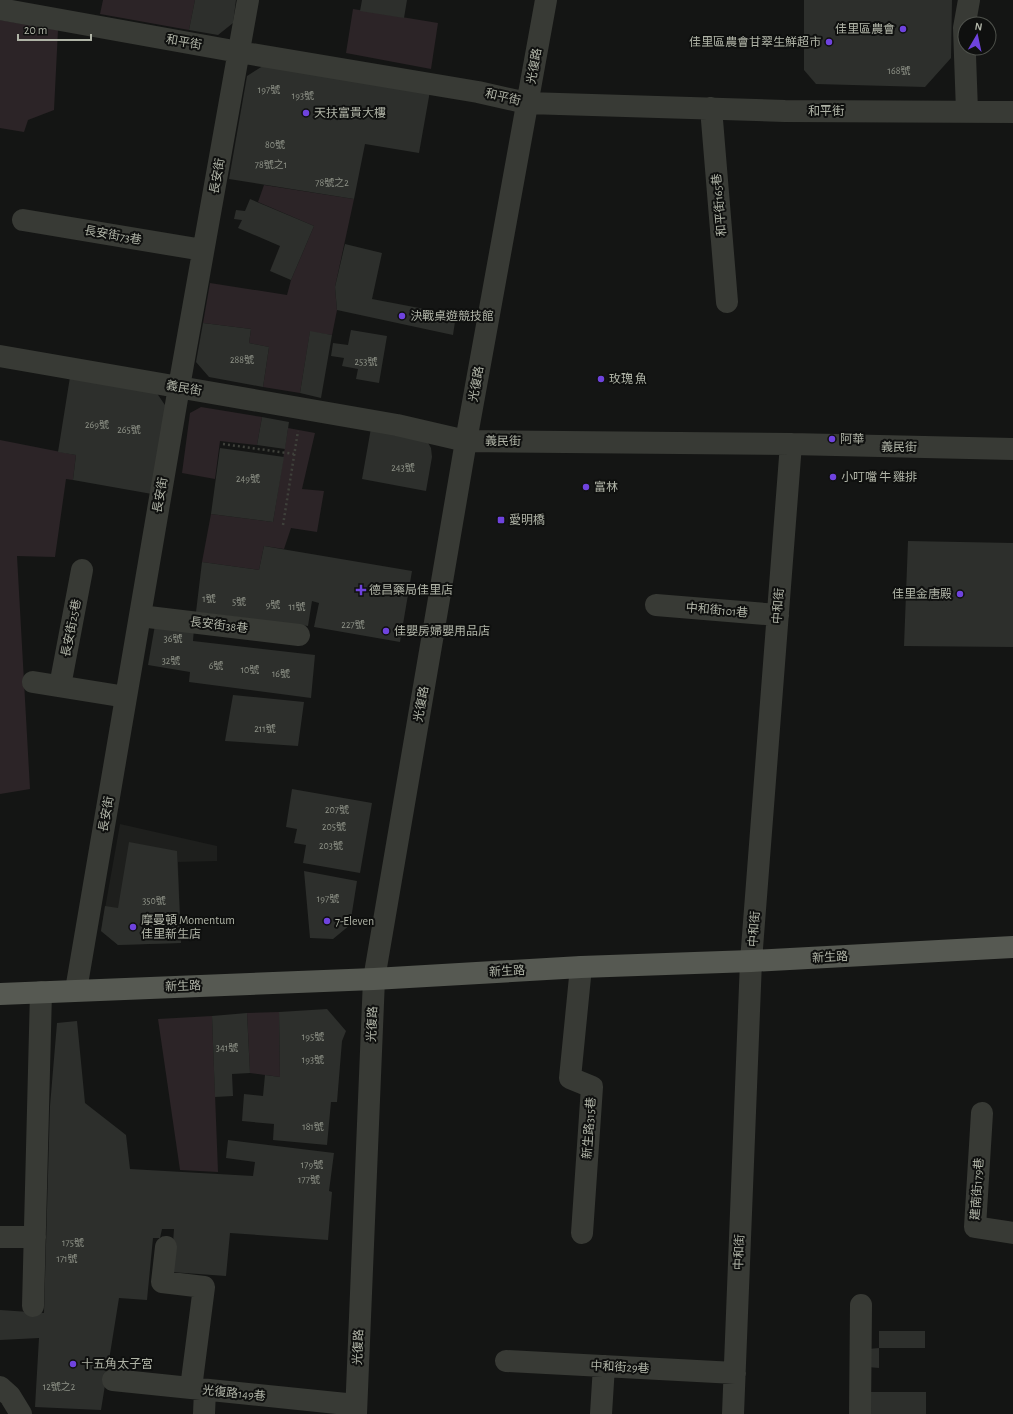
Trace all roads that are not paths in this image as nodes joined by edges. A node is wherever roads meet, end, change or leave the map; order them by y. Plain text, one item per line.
1 (248, 0) edge
2 (546, 0) edge
3 (969, 0) edge
4 (0, 10) edge
5 (239, 52) junction
6 (527, 103) junction
7 (711, 108) junction
8 (967, 111) junction
9 (1013, 112) edge
10 (23, 220) dead end
11 (203, 250) junction
12 (727, 302) dead end
13 (0, 356) edge
14 (179, 387) junction
15 (466, 441) junction
16 (791, 444) junction
17 (1013, 449) edge
18 (82, 570) dead end
19 (656, 605) dead end
20 (778, 615) junction
21 (140, 616) junction
22 (299, 635) dead end
23 (33, 682) dead end
24 (60, 686) junction
25 (126, 697) junction
26 (1013, 947) edge
27 (751, 961) junction
28 (581, 967) junction
29 (374, 979) junction
30 (76, 990) junction
31 (41, 992) junction
32 (0, 994) edge
33 (982, 1113) dead end
34 (582, 1233) dead end
35 (1013, 1233) edge
36 (0, 1237) edge
37 (35, 1237) junction
38 (166, 1247) dead end
39 (861, 1305) dead end
40 (33, 1306) dead end
41 (506, 1361) dead end
42 (604, 1366) junction
43 (735, 1374) junction
44 (113, 1380) dead end
45 (0, 1387) edge
46 (198, 1389) junction
47 (356, 1410) edge
48 (21, 1414) edge
49 (204, 1414) edge
50 (601, 1414) edge
51 (733, 1414) edge
52 (860, 1414) edge

1 - 5 street, 長安街
2 - 6 street, 光復路
3 - 8 street
4 - 5 street, 和平街
5 - 6 street, 和平街
5 - 11 street, 長安街
6 - 7 street, 和平街
6 - 15 street, 光復路
7 - 8 street, 和平街
7 - 12 street, 和平街165巷
8 - 9 street, 和平街
10 - 11 street, 長安街73巷
11 - 14 street, 長安街
13 - 14 street, 義民街
14 - 15 street, 義民街
14 - 21 street, 長安街
15 - 16 street, 義民街
15 - 29 street, 光復路
16 - 17 street, 義民街
16 - 20 street, 中和街
18 - 24 street, 長安街25巷
19 - 20 street, 中和街101巷
20 - 27 street, 中和街
21 - 22 street, 長安街38巷
21 - 25 street, 長安街
23 - 24 street
24 - 25 street
25 - 30 street, 長安街
26 - 27 main road, 新生路
27 - 28 main road, 新生路
27 - 43 street, 中和街
28 - 29 main road, 新生路
28 - 34 street, 新生路315巷
29 - 30 main road, 新生路
29 - 47 street, 光復路
30 - 31 main road, 新生路
31 - 32 main road, 新生路
31 - 37 street
33 - 35 street, 建南街179巷
36 - 37 street
37 - 40 street
38 - 46 street
39 - 52 street
41 - 42 street, 中和街29巷
42 - 43 street, 中和街29巷
42 - 50 street
43 - 51 street, 中和街
44 - 46 street, 光復路149巷
45 - 48 street
46 - 47 street, 光復路149巷
46 - 49 street

